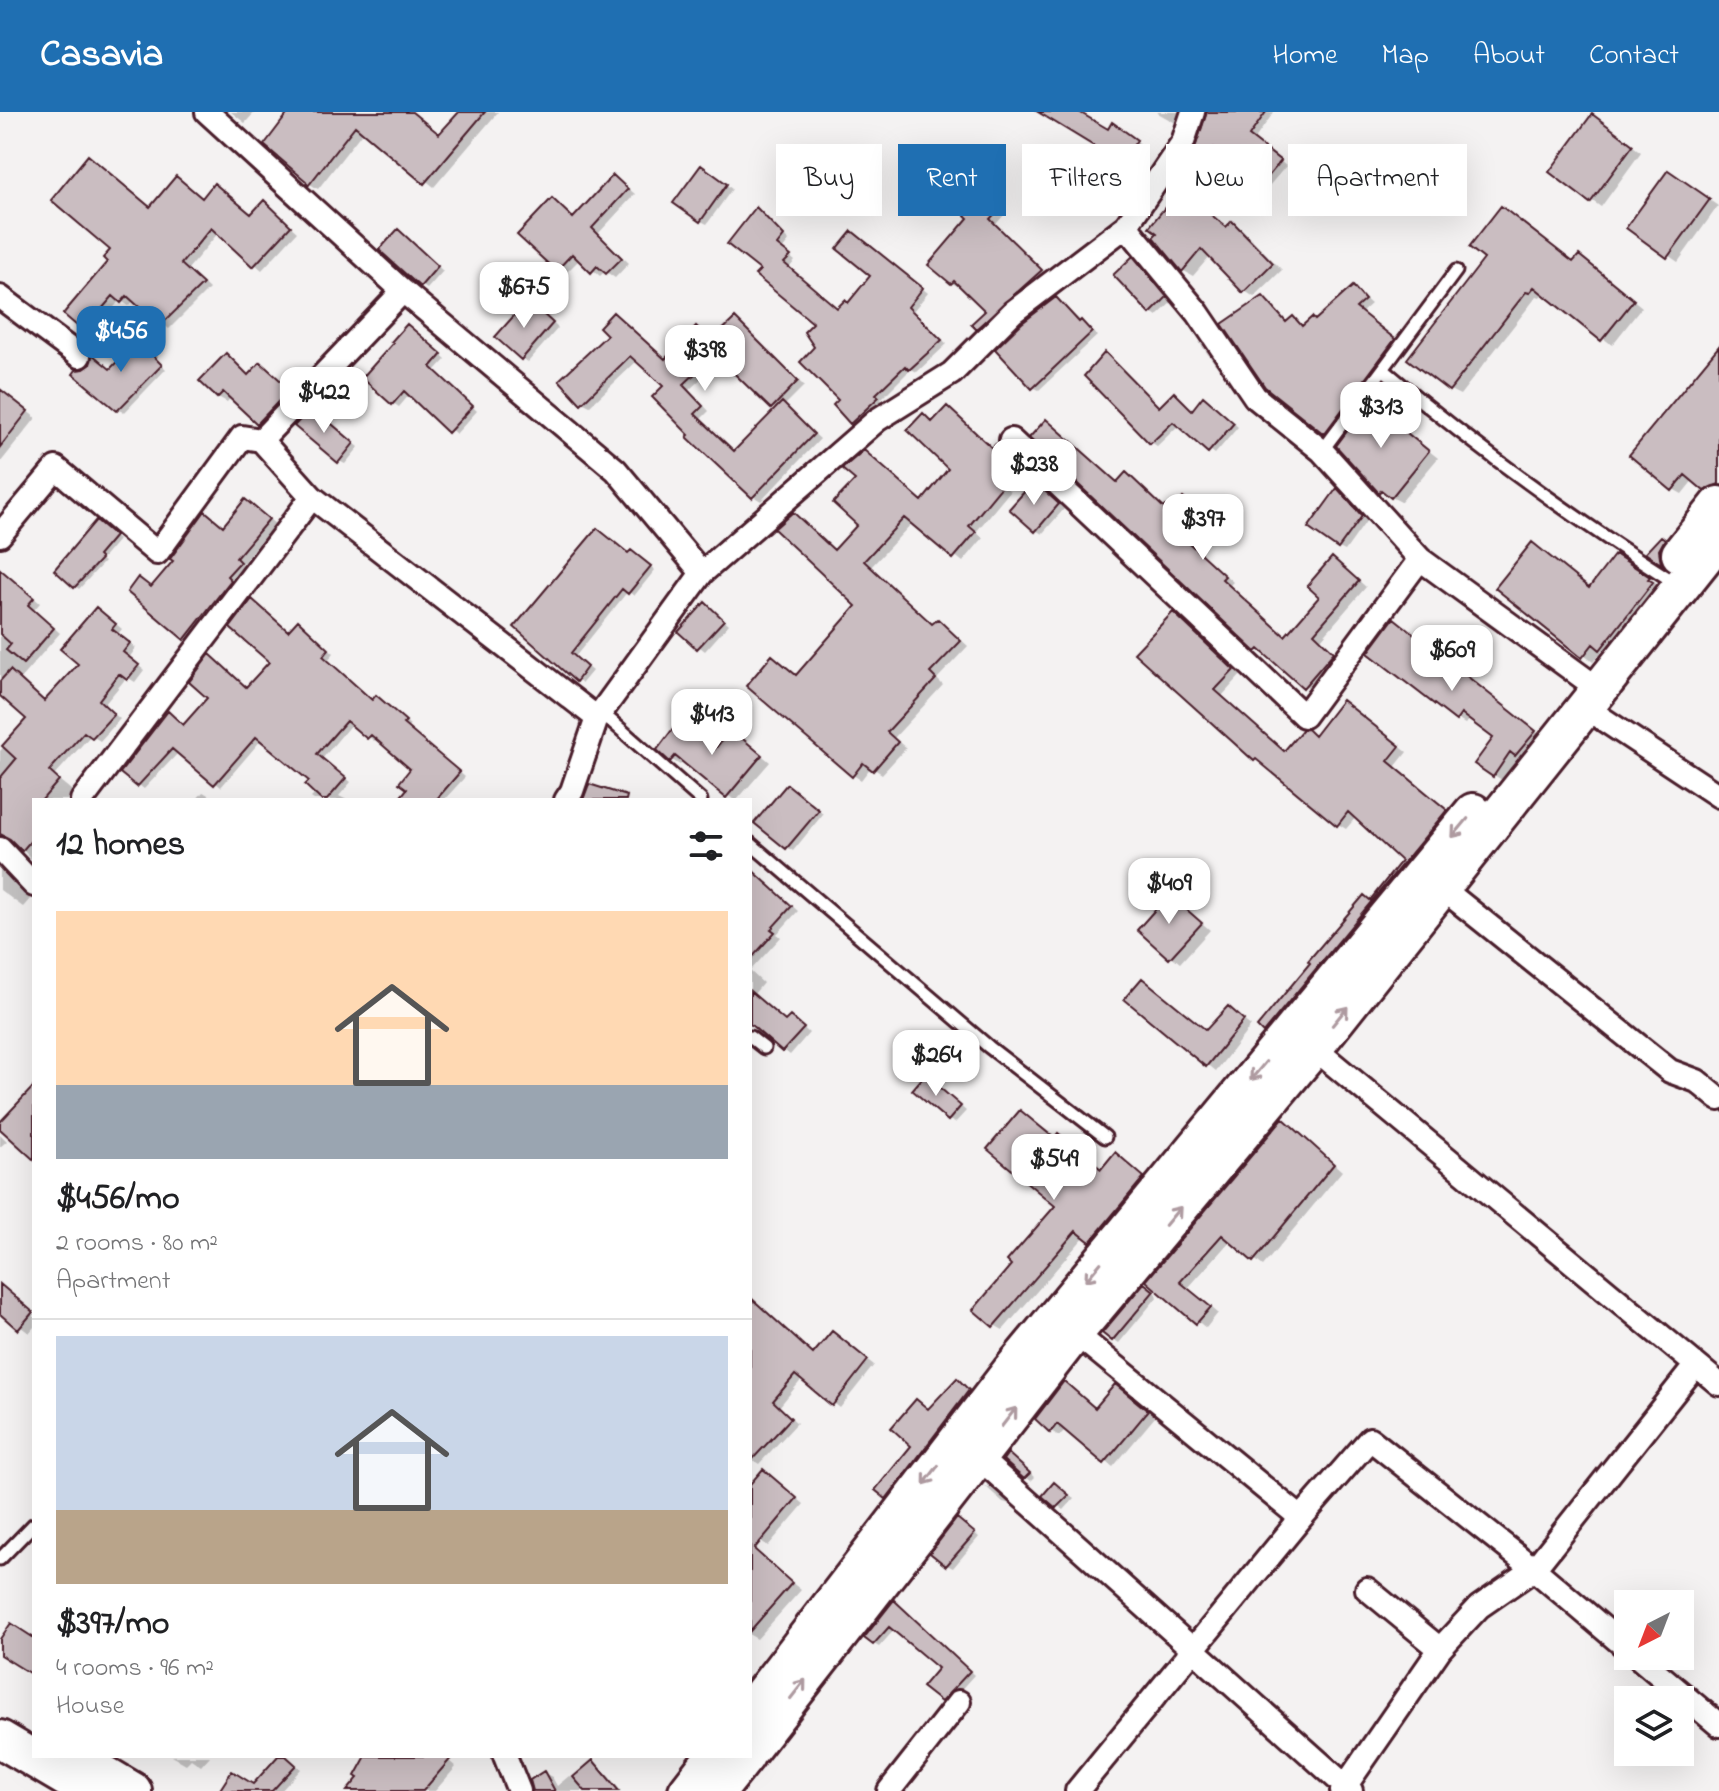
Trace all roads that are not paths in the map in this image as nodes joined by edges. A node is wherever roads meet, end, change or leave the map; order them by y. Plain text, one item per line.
1 (207, 112) edge
2 (1193, 112) edge
3 (1126, 226) junction
4 (1456, 271) dead end
5 (403, 291) junction
6 (0, 297) edge
7 (79, 356) dead end
8 (1384, 370) junction
9 (261, 440) junction
10 (1011, 440) dead end
11 (1322, 451) junction
12 (312, 497) junction
13 (1719, 505) edge
14 (0, 535) edge
15 (1719, 539) edge
16 (1420, 559) junction
17 (702, 573) junction
18 (1672, 581) junction
19 (1590, 692) junction
20 (599, 715) junction
21 (1719, 796) edge
22 (84, 798) edge
23 (567, 798) edge
24 (699, 798) edge
25 (752, 845) edge
26 (0, 849) edge
27 (31, 874) edge
28 (1443, 889) junction
29 (752, 1039) edge
30 (764, 1048) dead end
31 (1314, 1048) junction
32 (1719, 1099) edge
33 (1105, 1137) dead end
34 (1075, 1333) junction
35 (1696, 1365) junction
36 (1719, 1384) edge
37 (978, 1457) junction
38 (1301, 1518) junction
39 (32, 1526) edge
40 (0, 1559) edge
41 (1534, 1569) junction
42 (1367, 1589) dead end
43 (1614, 1637) edge
44 (1192, 1649) junction
45 (1440, 1649) junction
46 (1654, 1670) edge
47 (959, 1702) dead end
48 (752, 1707) edge
49 (0, 1712) edge
50 (1719, 1725) edge
51 (32, 1731) edge
52 (0, 1739) edge
53 (752, 1747) edge
54 (32, 1758) edge
55 (32, 1758) edge
56 (77, 1758) edge
57 (506, 1758) edge
58 (712, 1758) edge
59 (744, 1758) edge
60 (1346, 1790) edge
61 (88, 1791) edge
62 (133, 1791) edge
63 (519, 1791) edge
64 (687, 1791) edge
65 (718, 1791) edge
66 (889, 1791) edge
67 (1077, 1791) edge

1 - 5 street
2 - 3 street
3 - 11 street
3 - 17 street
4 - 8 lane
5 - 9 street
5 - 17 street
6 - 7 street
8 - 11 lane
8 - 18 lane
9 - 12 street
9 - 14 street
10 - 16 street
11 - 16 street
12 - 20 street
12 - 22 street
13 - 18 main road
15 - 18 main road
16 - 19 street
17 - 20 street
18 - 19 main road
19 - 21 street
19 - 28 main road
19 -> 48 main road
20 - 23 street
20 - 24 lane
25 - 33 lane
26 - 27 street
31 -> 28 main road
28 - 32 street
29 - 30 lane
34 -> 31 main road
31 - 35 street
37 -> 34 main road
34 - 38 street
35 - 36 street
35 - 41 street
37 - 44 street
53 -> 37 main road
38 - 41 street
38 - 44 street
39 - 40 lane
41 - 43 street
41 - 45 street
42 - 45 street
44 - 60 street
44 - 67 street
45 - 60 street
46 - 50 street
47 - 66 street
49 - 51 main road
52 - 54 main road
55 - 61 main road
56 - 62 main road
57 - 63 street
58 - 64 main road
59 - 65 main road

